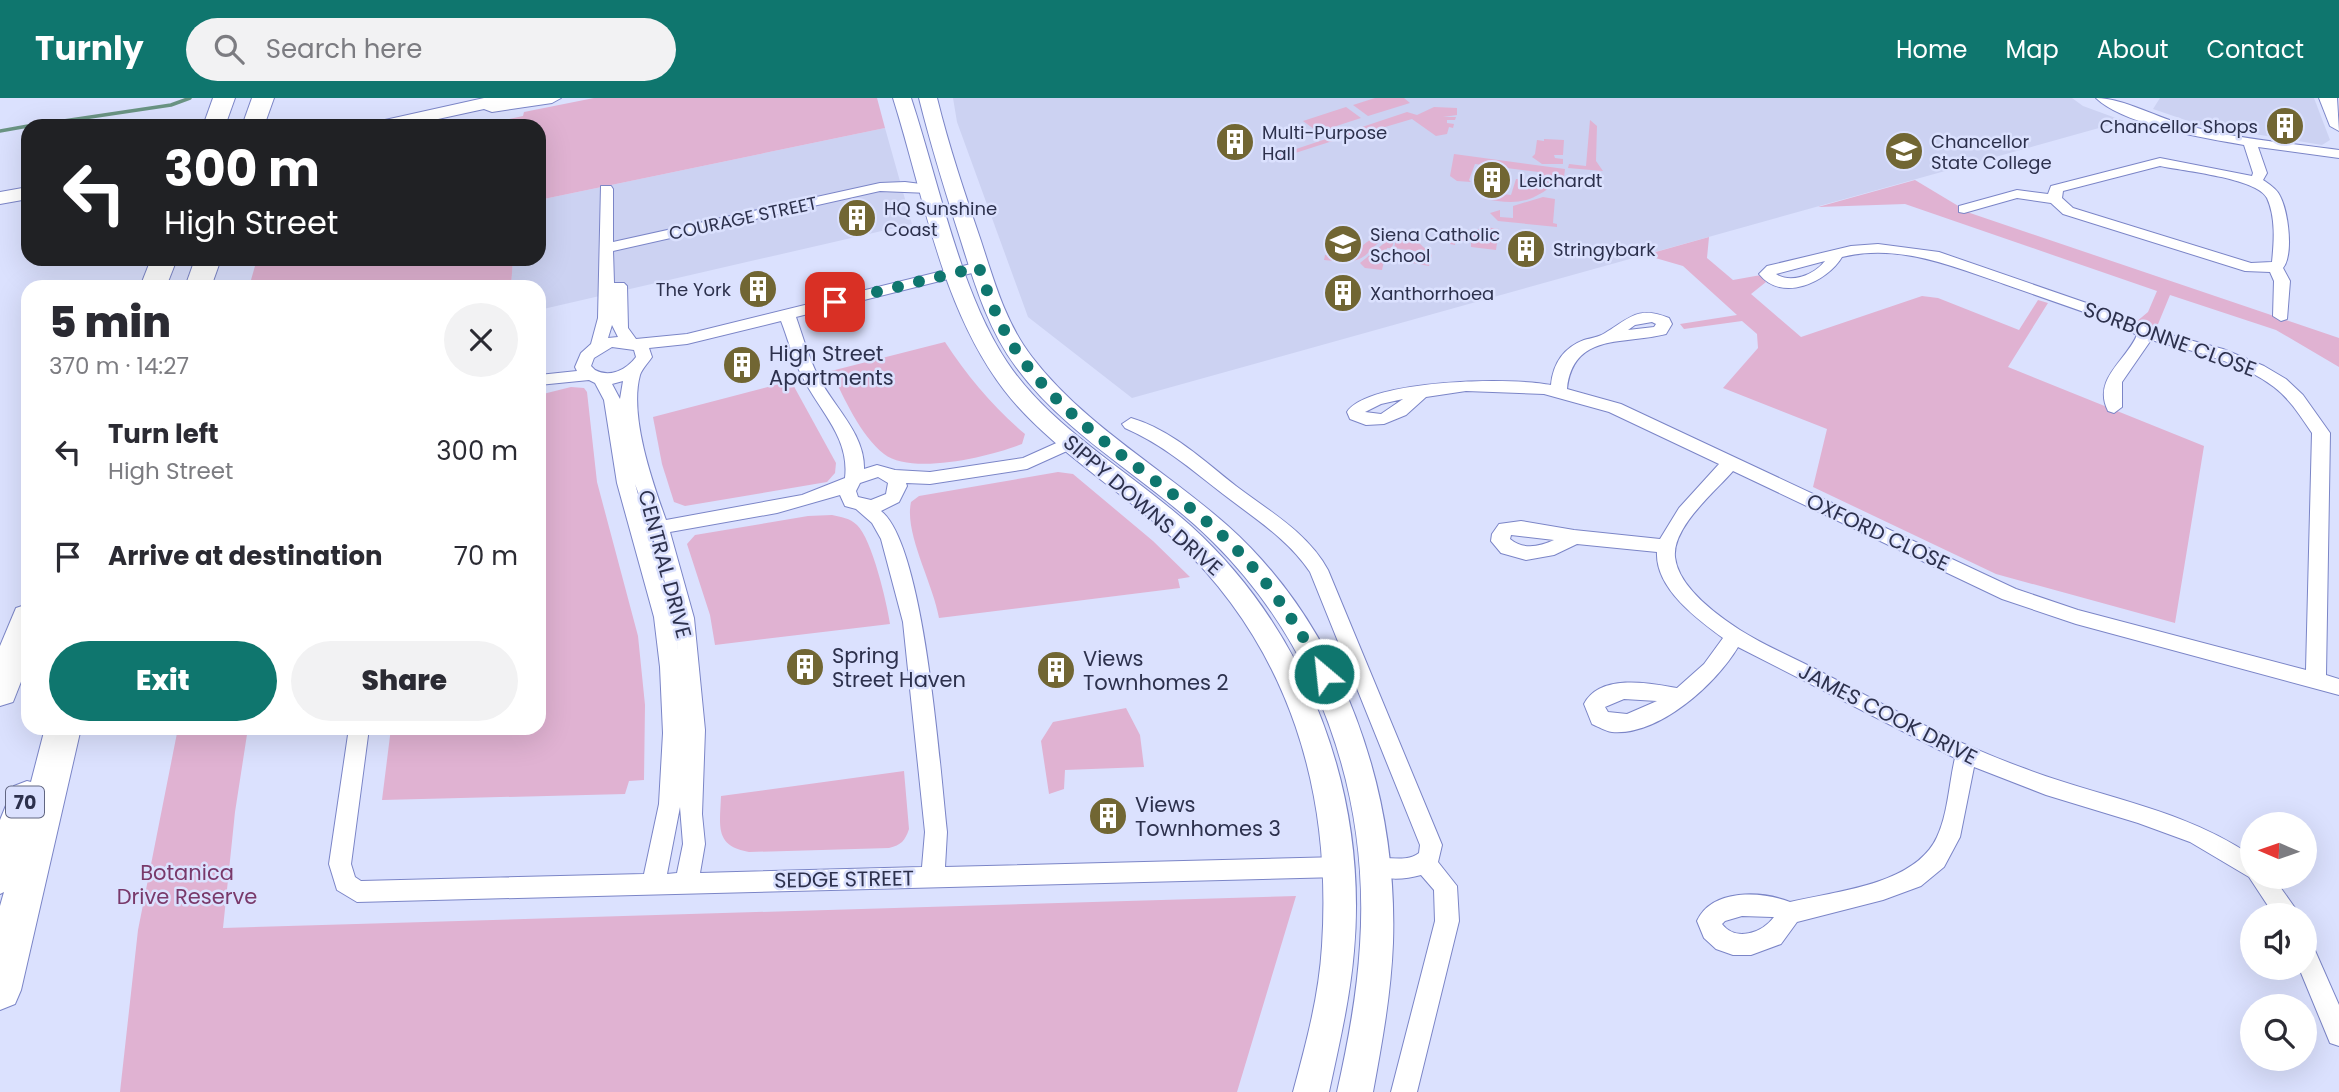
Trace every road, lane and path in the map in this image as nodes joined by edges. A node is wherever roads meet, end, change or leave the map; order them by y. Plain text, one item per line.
1 (224, 98) edge
2 (263, 98) edge
3 (508, 98) edge
4 (552, 98) edge
5 (902, 98) edge
6 (928, 98) edge
7 (2102, 98) edge
8 (2115, 98) edge
9 (2328, 98) edge
10 (449, 113) junction
11 (216, 119) edge
12 (256, 119) edge
13 (418, 119) edge
14 (2168, 124) junction
15 (2339, 127) edge
16 (2249, 140) junction
17 (2339, 155) edge
18 (923, 166) junction
19 (2256, 181) junction
20 (880, 187) junction
21 (612, 188) dead end
22 (929, 189) junction
23 (21, 194) edge
24 (0, 198) edge
25 (2055, 199) junction
26 (1964, 209) dead end
27 (612, 246) junction
28 (1837, 253) dead end
29 (2275, 267) junction
30 (967, 270) junction
31 (787, 314) junction
32 (2281, 316) dead end
33 (2146, 333) junction
34 (1609, 338) dead end
35 (687, 339) junction
36 (633, 343) junction
37 (592, 352) junction
38 (637, 366) junction
39 (546, 377) edge
40 (595, 377) junction
41 (546, 380) edge
42 (1421, 391) dead end
43 (1558, 392) junction
44 (2114, 407) dead end
45 (1131, 424) dead end
46 (1072, 442) junction
47 (852, 446) junction
48 (1730, 462) junction
49 (852, 481) junction
50 (892, 485) junction
51 (805, 500) junction
52 (860, 506) junction
53 (651, 530) junction
54 (1574, 537) dead end
55 (890, 539) junction
56 (1666, 546) junction
57 (21, 636) edge
58 (1734, 636) junction
59 (2315, 680) junction
60 (2339, 687) edge
61 (0, 692) edge
62 (1680, 697) dead end
63 (48, 735) edge
64 (61, 735) edge
65 (358, 735) edge
66 (1966, 755) junction
67 (2240, 859) edge
68 (1425, 864) junction
69 (1340, 867) junction
70 (1376, 867) junction
71 (0, 876) edge
72 (933, 877) junction
73 (687, 884) junction
74 (653, 885) junction
75 (1790, 913) dead end
76 (2316, 980) edge
77 (0, 990) edge
78 (2339, 1034) edge
79 (1311, 1092) edge
80 (1355, 1092) edge
81 (1404, 1092) edge

1 - 11 highway
2 - 12 highway
3 - 10 main road
4 - 10 main road
5 - 18 main road, SIPPY DOWNS DRIVE
6 - 30 main road, SIPPY DOWNS DRIVE
7 - 14 street
8 - 14 street
9 - 15 main road
10 - 13 main road
14 - 16 street
16 - 17 street
16 - 19 street
18 - 20 street, COURAGE STREET
18 - 22 main road, SIPPY DOWNS DRIVE
19 - 25 street
19 - 29 street
20 - 22 street, COURAGE STREET
20 - 27 street, COURAGE STREET
21 - 27 street
22 - 30 main road, SIPPY DOWNS DRIVE
23 - 24 main road
25 - 26 street
25 - 29 street
27 - 36 street
27 - 37 street
28 - 33 street, SORBONNE CLOSE
29 - 32 street
30 - 31 street
30 - 46 main road, SIPPY DOWNS DRIVE
30 - 70 main road, SIPPY DOWNS DRIVE
31 - 35 street
31 - 47 street
33 - 44 street
33 - 59 street, SORBONNE CLOSE
34 - 43 street
35 - 36 street
35 - 38 street
36 - 37 street
36 - 38 street
37 - 39 street
37 - 40 street, CENTRAL DRIVE
38 - 40 street
38 - 53 street, CENTRAL DRIVE
40 - 41 street
40 - 53 street, CENTRAL DRIVE
42 - 43 street, OXFORD CLOSE
43 - 48 street, OXFORD CLOSE
45 - 68 street
46 - 50 street
46 - 69 main road, SIPPY DOWNS DRIVE
47 - 49 street
47 - 50 street
48 - 56 street
48 - 59 street, OXFORD CLOSE
49 - 50 street
49 - 51 street
49 - 52 street
50 - 52 street
50 - 55 street
51 - 52 street
51 - 53 street
52 - 55 street
53 - 73 street, CENTRAL DRIVE
53 - 74 street, CENTRAL DRIVE
54 - 56 street
55 - 72 street
56 - 58 street, JAMES COOK DRIVE
57 - 61 highway
58 - 62 street
58 - 66 street, JAMES COOK DRIVE
59 - 60 street, OXFORD CLOSE
63 - 71 highway, 70
64 - 77 highway
65 - 74 street, SEDGE STREET
66 - 67 street, JAMES COOK DRIVE
66 - 75 street
68 - 70 street
68 - 81 street
69 - 70 main road
69 - 72 street, SEDGE STREET
69 - 79 main road, SIPPY DOWNS DRIVE
70 - 80 main road, SIPPY DOWNS DRIVE
72 - 73 street, SEDGE STREET
73 - 74 street, SEDGE STREET
76 - 78 street

